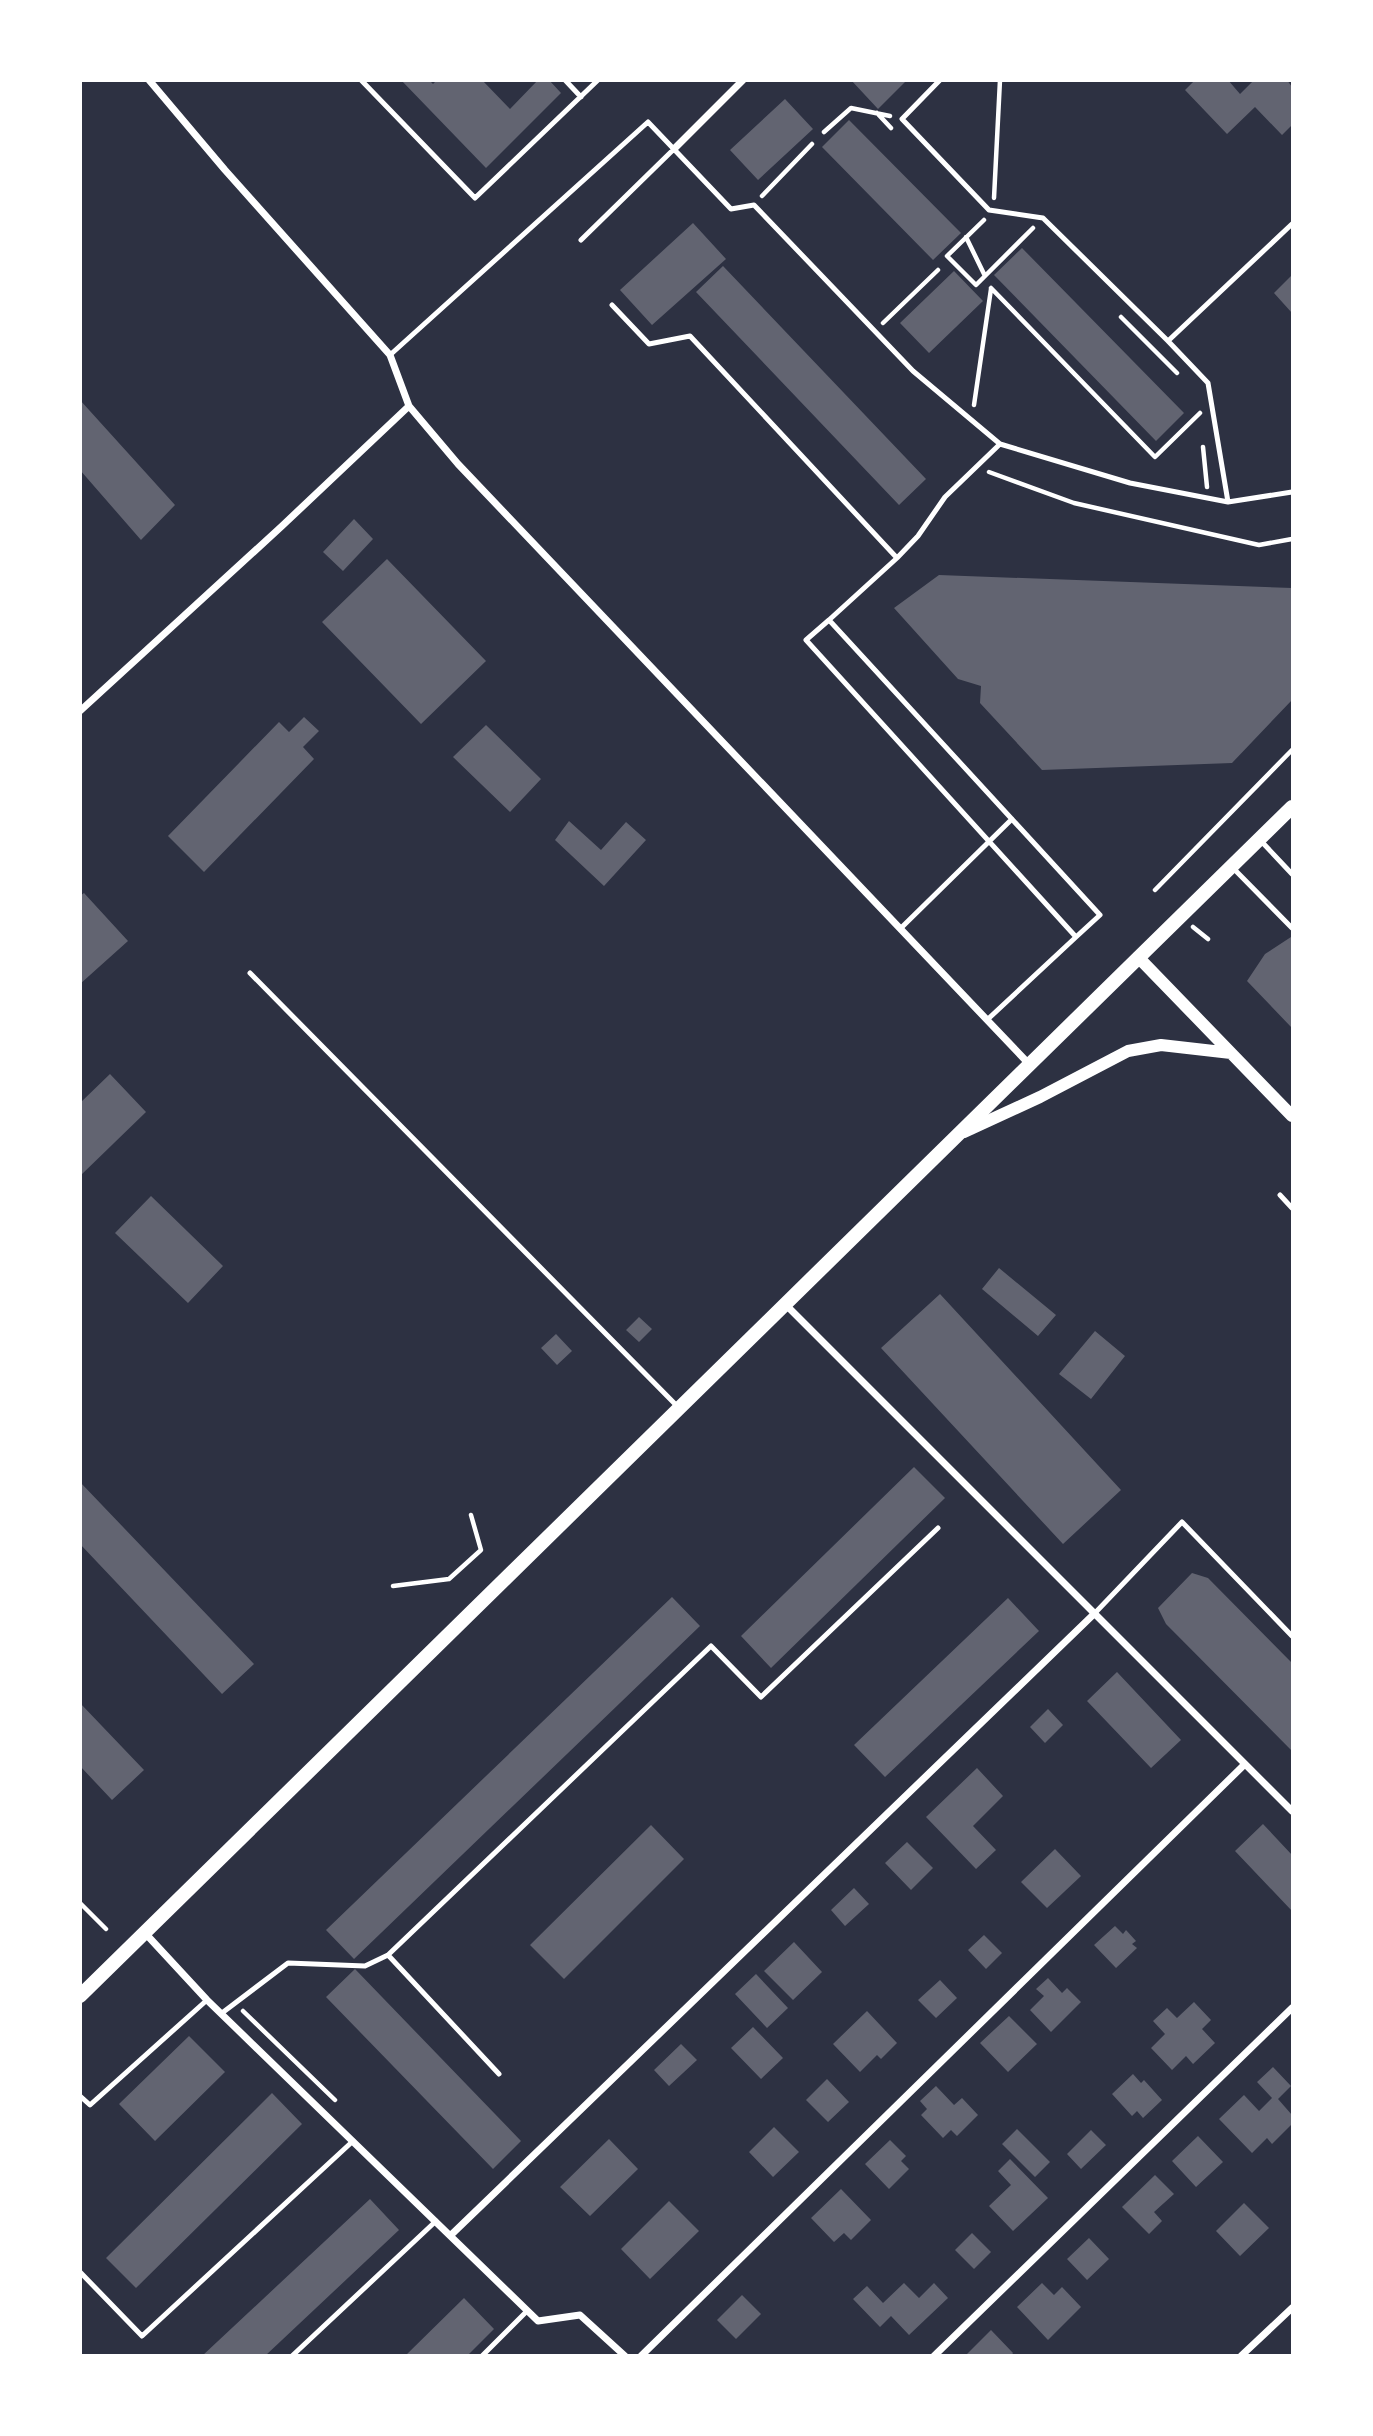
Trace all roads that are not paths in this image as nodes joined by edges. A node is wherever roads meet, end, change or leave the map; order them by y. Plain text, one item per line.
1 (149, 80) edge
2 (361, 80) edge
3 (565, 80) edge
4 (598, 80) edge
5 (743, 80) edge
6 (940, 80) edge
7 (581, 97) junction
8 (674, 149) junction
9 (1293, 224) edge
10 (581, 240) dead end
11 (612, 305) dead end
12 (1168, 341) junction
13 (390, 355) junction
14 (409, 405) junction
15 (1000, 444) junction
16 (1293, 492) edge
17 (1228, 502) junction
18 (897, 558) junction
19 (829, 620) junction
20 (80, 711) edge
21 (1293, 807) edge
22 (1012, 819) junction
23 (1259, 839) junction
24 (989, 842) junction
25 (1231, 866) junction
26 (1293, 874) edge
27 (901, 928) junction
28 (1293, 928) edge
29 (1076, 937) junction
30 (1138, 957) junction
31 (250, 974) dead end
32 (988, 1019) junction
33 (1231, 1053) junction
34 (1029, 1064) junction
35 (1293, 1116) edge
36 (957, 1135) junction
37 (1280, 1195) dead end
38 (1293, 1208) edge
39 (785, 1304) junction
40 (679, 1408) junction
41 (937, 1528) dead end
42 (1095, 1613) junction
43 (1293, 1636) edge
44 (1245, 1764) junction
45 (1293, 1811) edge
46 (145, 1933) junction
47 (388, 1955) junction
48 (80, 1996) edge
49 (207, 2000) junction
50 (1293, 2008) edge
51 (222, 2013) junction
52 (499, 2074) dead end
53 (80, 2096) edge
54 (354, 2141) junction
55 (436, 2221) junction
56 (451, 2235) junction
57 (80, 2272) edge
58 (1293, 2308) edge
59 (527, 2311) junction
60 (292, 2356) edge
61 (482, 2356) edge
62 (625, 2356) edge
63 (641, 2356) edge
64 (934, 2356) edge
65 (1241, 2356) edge

1 - 13 street
2 - 7 lane
3 - 7 lane
4 - 7 lane
5 - 8 street
6 - 12 lane
8 - 10 lane
8 - 13 lane
8 - 15 lane
9 - 12 lane
11 - 18 lane
12 - 17 lane
13 - 14 street
14 - 20 street
14 - 27 street
15 - 17 lane
15 - 18 lane
16 - 17 lane
18 - 19 lane
19 - 22 lane
19 - 24 lane
21 - 23 main road
22 - 24 lane
22 - 29 lane
23 - 25 main road
23 - 26 lane
24 - 27 lane
24 - 29 lane
25 - 28 lane
25 - 30 main road
27 - 32 street
29 - 32 lane
30 - 33 street
30 - 34 main road
31 - 40 lane
32 - 34 street
33 - 35 street
33 - 36 street
34 - 36 main road
36 - 39 main road
37 - 38 lane
39 - 40 main road
39 - 42 street
40 - 46 main road
41 - 47 lane
42 - 43 lane
42 - 44 street
42 - 56 street
44 - 45 street
44 - 63 street
46 - 48 main road
46 - 49 street
47 - 51 lane
47 - 52 lane
49 - 51 street
49 - 53 lane
50 - 64 street
51 - 54 street
54 - 55 street
54 - 57 lane
55 - 56 street
55 - 60 lane
56 - 59 street
58 - 65 street
59 - 61 lane
59 - 62 street

